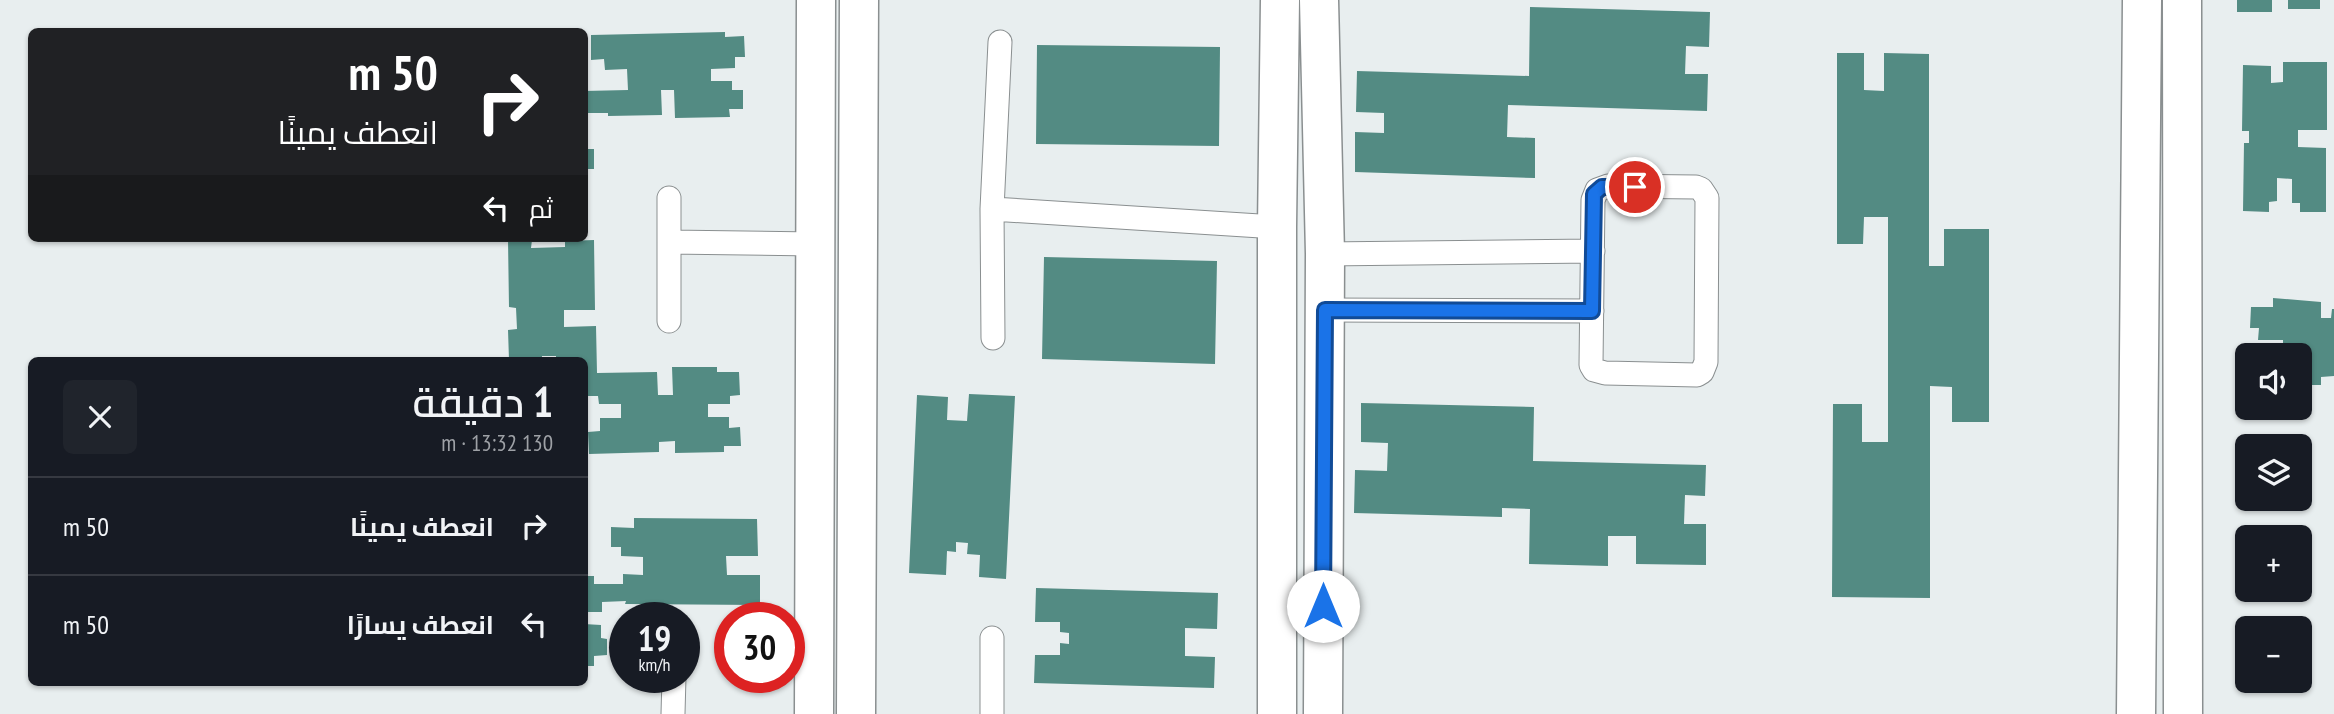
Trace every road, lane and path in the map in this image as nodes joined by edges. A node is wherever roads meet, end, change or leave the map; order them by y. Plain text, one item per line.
1 (816, 0) edge
2 (859, 0) edge
3 (1280, 0) edge
4 (1319, 0) edge
5 (2142, 0) edge
6 (2182, 0) edge
7 (1000, 43) dead end
8 (2143, 83) junction
9 (2183, 85) junction
10 (669, 198) dead end
11 (992, 209) junction
12 (1277, 227) junction
13 (669, 242) junction
14 (815, 244) junction
15 (1593, 251) junction
16 (1325, 254) junction
17 (1325, 310) junction
18 (1592, 311) junction
19 (669, 321) dead end
20 (993, 338) dead end
21 (992, 638) dead end
22 (674, 693) edge
23 (673, 714) edge
24 (814, 714) edge
25 (856, 714) edge
26 (992, 714) edge
27 (1277, 714) edge
28 (1323, 714) edge
29 (2136, 714) edge
30 (2183, 714) edge

1 - 14 street
2 - 25 street
3 - 12 street
4 - 16 street
5 - 8 street
6 - 9 street
7 - 11 lane
8 - 9 street
8 - 29 street
9 - 30 street
10 - 13 lane
11 - 12 lane
11 - 20 lane
12 - 27 street
13 - 14 lane
13 - 19 lane
14 - 24 street
15 - 16 lane
15 - 18 lane
15 - 18 lane
16 - 17 street
17 - 18 lane
17 - 28 street
21 - 26 lane
22 - 23 lane

